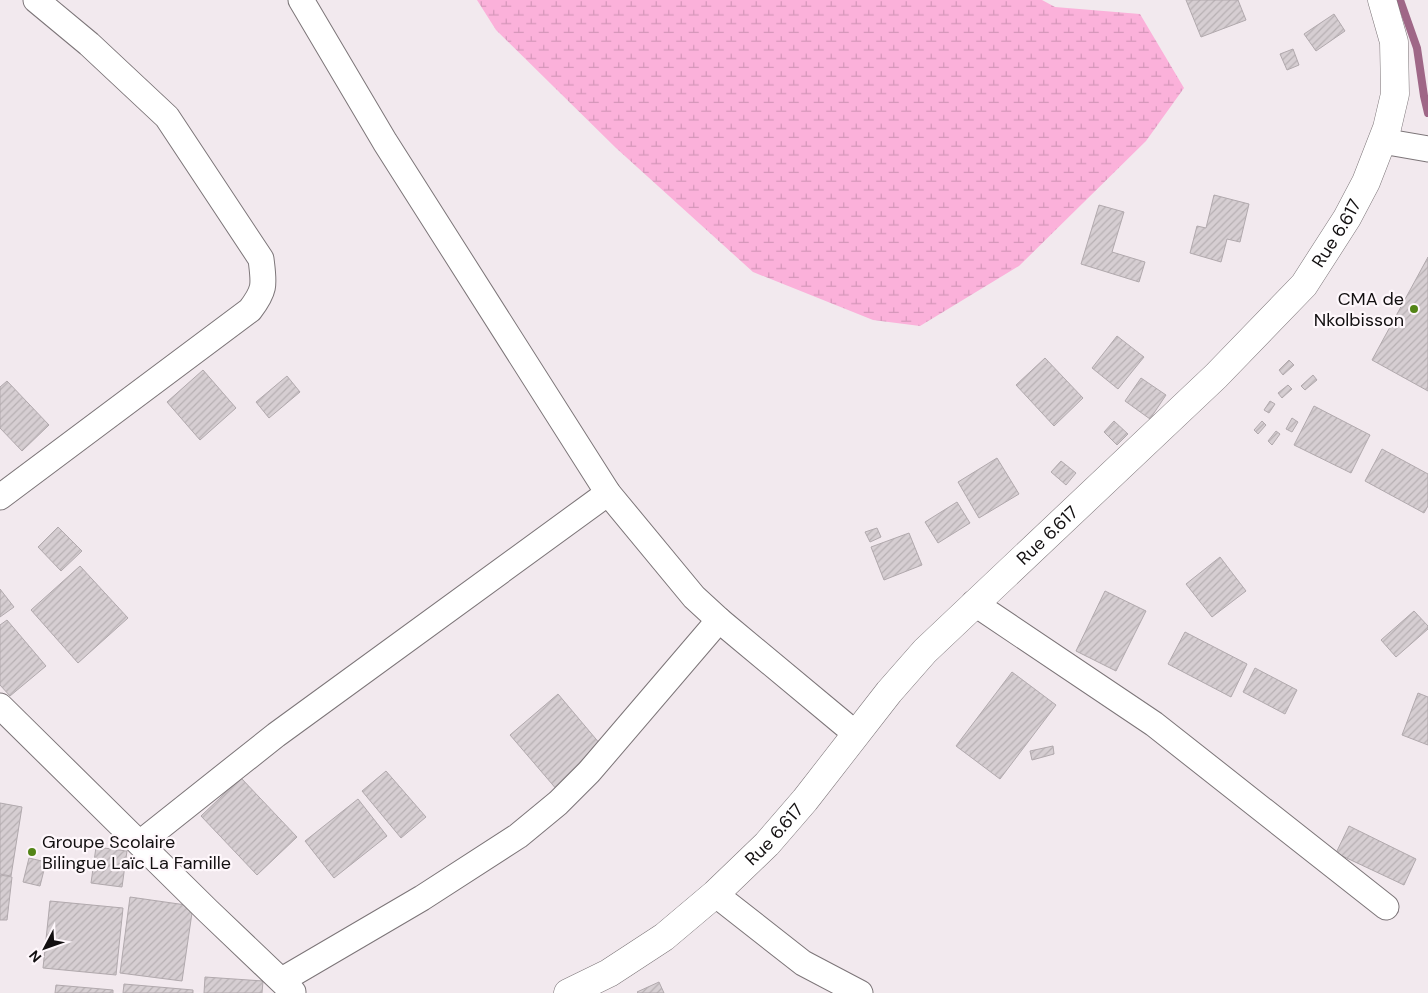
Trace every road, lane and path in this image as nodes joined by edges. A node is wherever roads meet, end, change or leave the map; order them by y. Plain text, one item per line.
1 (36, 0) edge
2 (301, 0) edge
3 (1382, 0) edge
4 (1382, 141) junction
5 (1428, 149) edge
6 (608, 494) junction
7 (0, 497) edge
8 (974, 603) junction
9 (719, 620) junction
10 (0, 706) edge
11 (856, 734) junction
12 (140, 842) junction
13 (715, 894) junction
14 (1386, 907) dead end
15 (288, 987) edge
16 (568, 993) edge
17 (860, 993) edge

1 - 7 street
2 - 6 street
3 - 4 street, Rue 6.617
4 - 5 street
4 - 8 street, Rue 6.617
6 - 9 street
6 - 12 street
8 - 11 street, Rue 6.617
8 - 14 street
9 - 11 street
9 - 15 street
10 - 12 street
11 - 13 street, Rue 6.617
12 - 15 street
13 - 16 street, Rue 6.617
13 - 17 street

